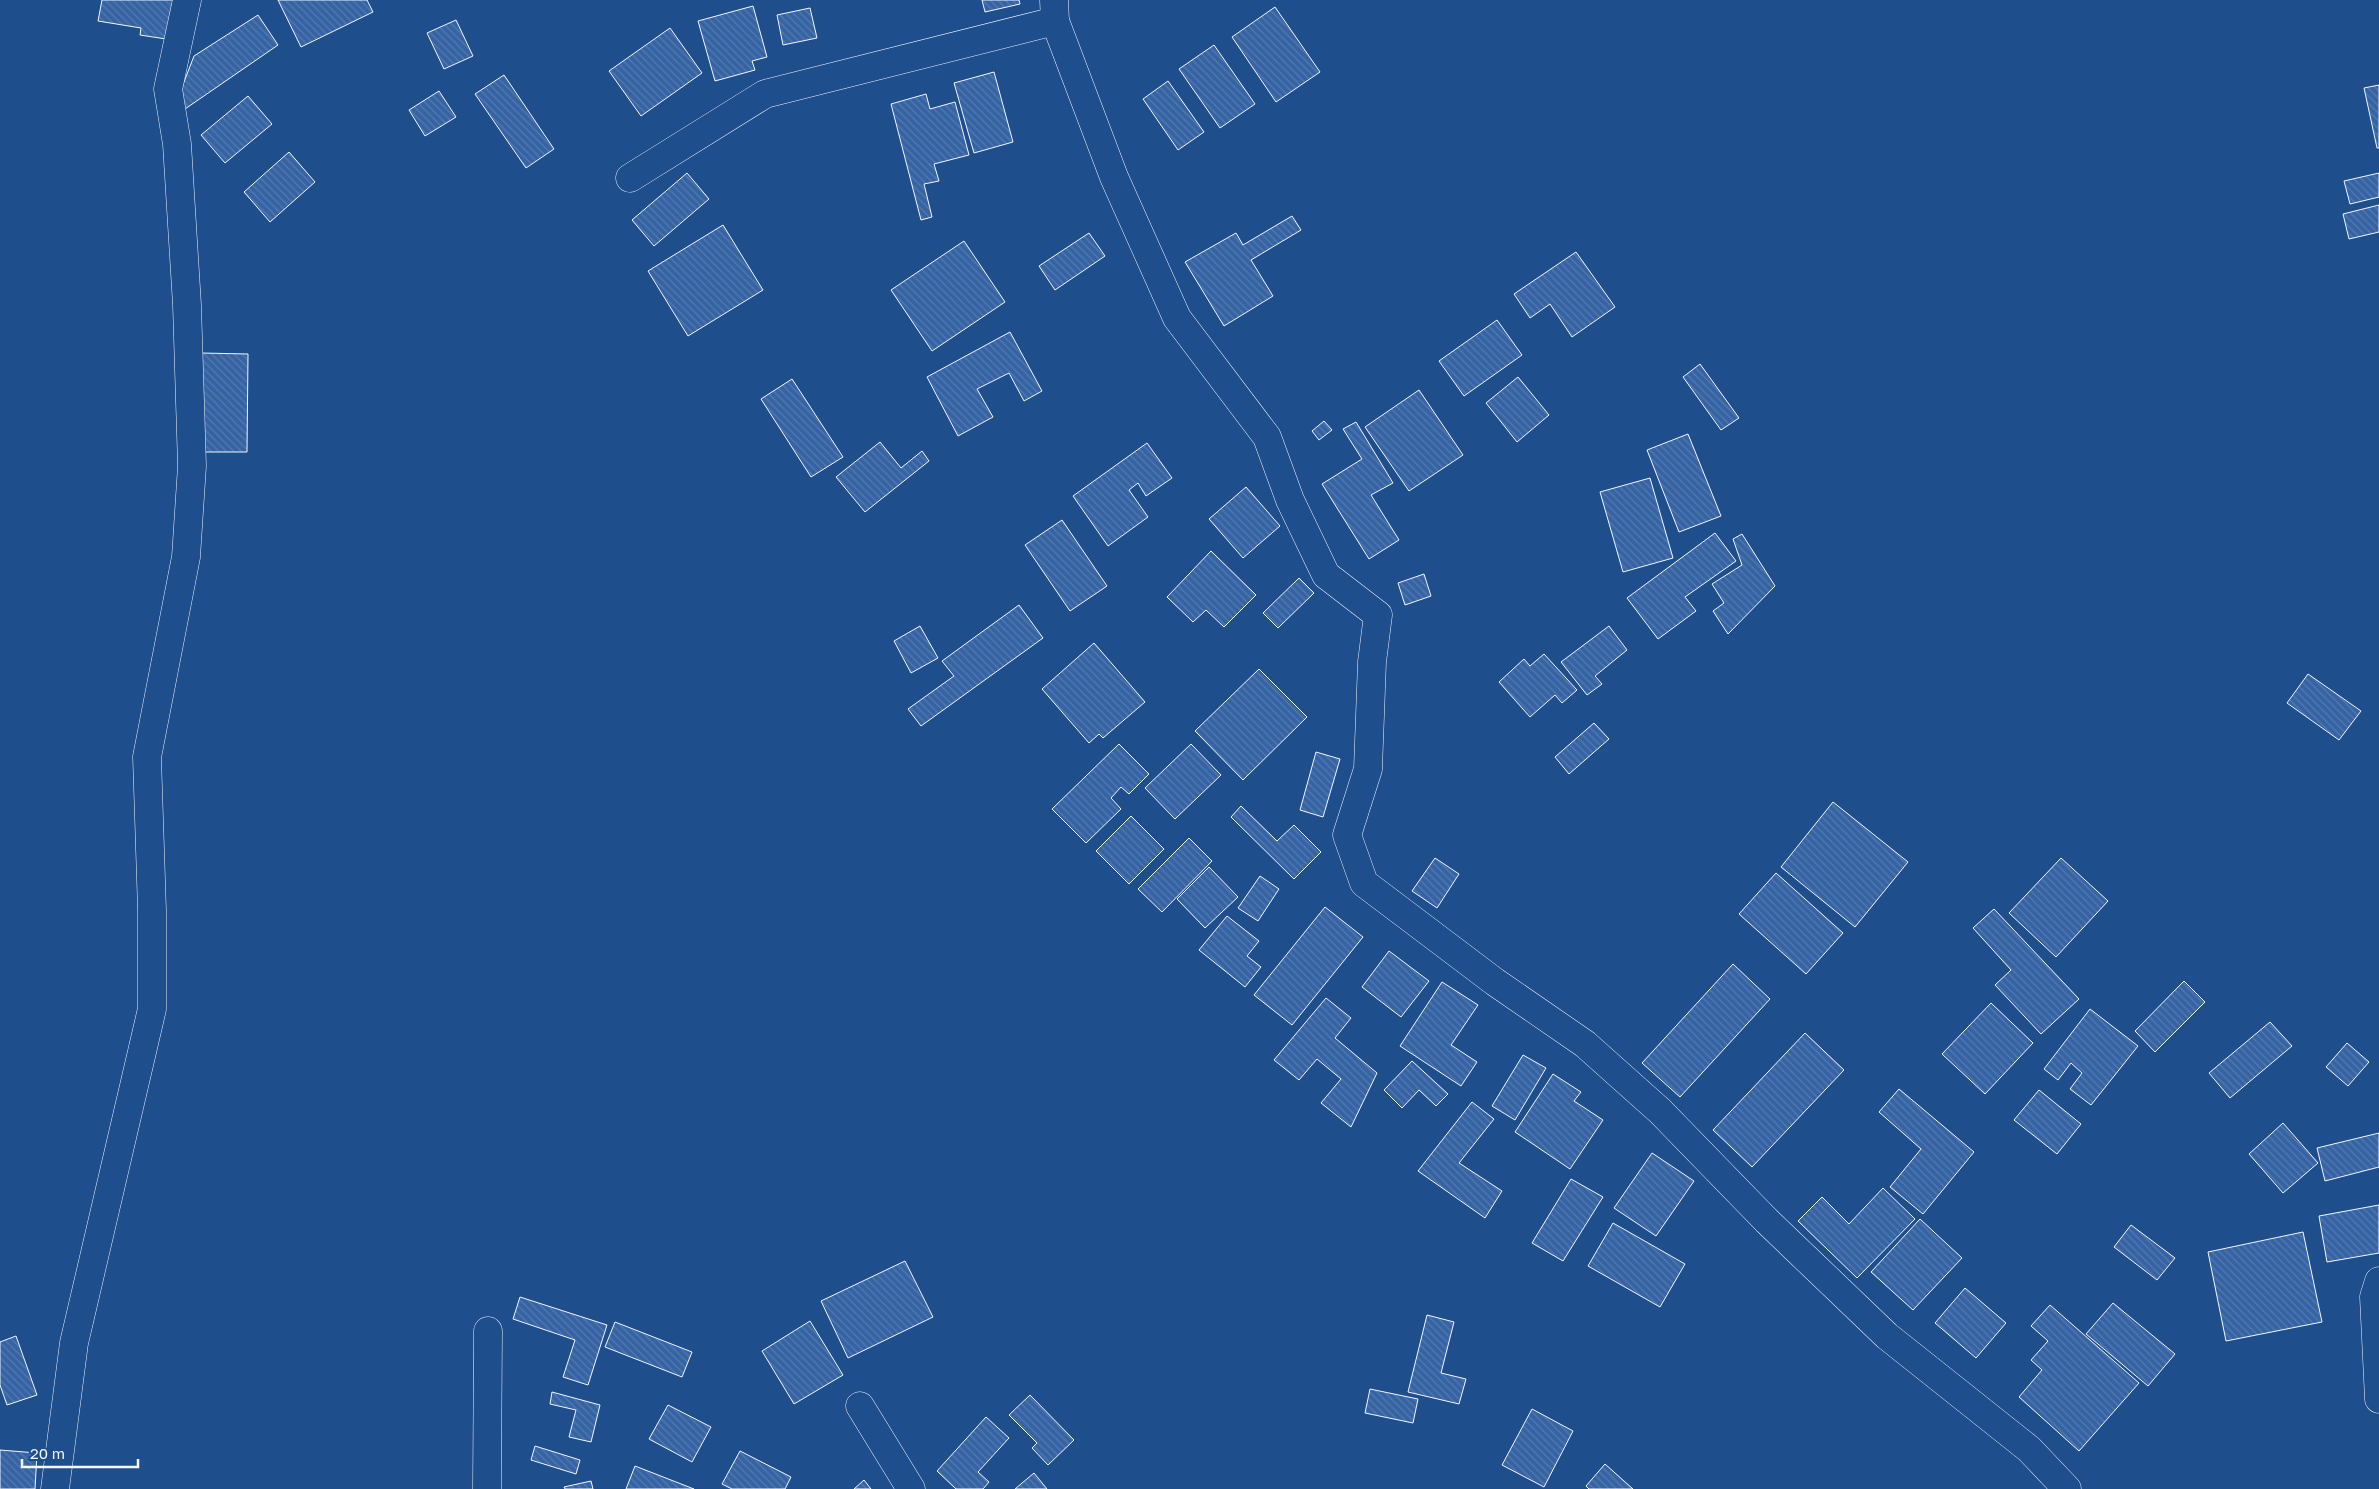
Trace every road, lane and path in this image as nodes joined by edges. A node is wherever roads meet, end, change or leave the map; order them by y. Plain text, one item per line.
1 (187, 0) edge
2 (1054, 11) edge
3 (630, 178) dead end
4 (2379, 1281) edge
5 (488, 1331) dead end
6 (2379, 1399) edge
7 (860, 1406) dead end
8 (55, 1489) edge
9 (488, 1489) edge
10 (911, 1489) edge
11 (2067, 1489) edge

1 - 8 street
2 - 3 street
2 - 11 street
4 - 6 street
5 - 9 street
7 - 10 street

